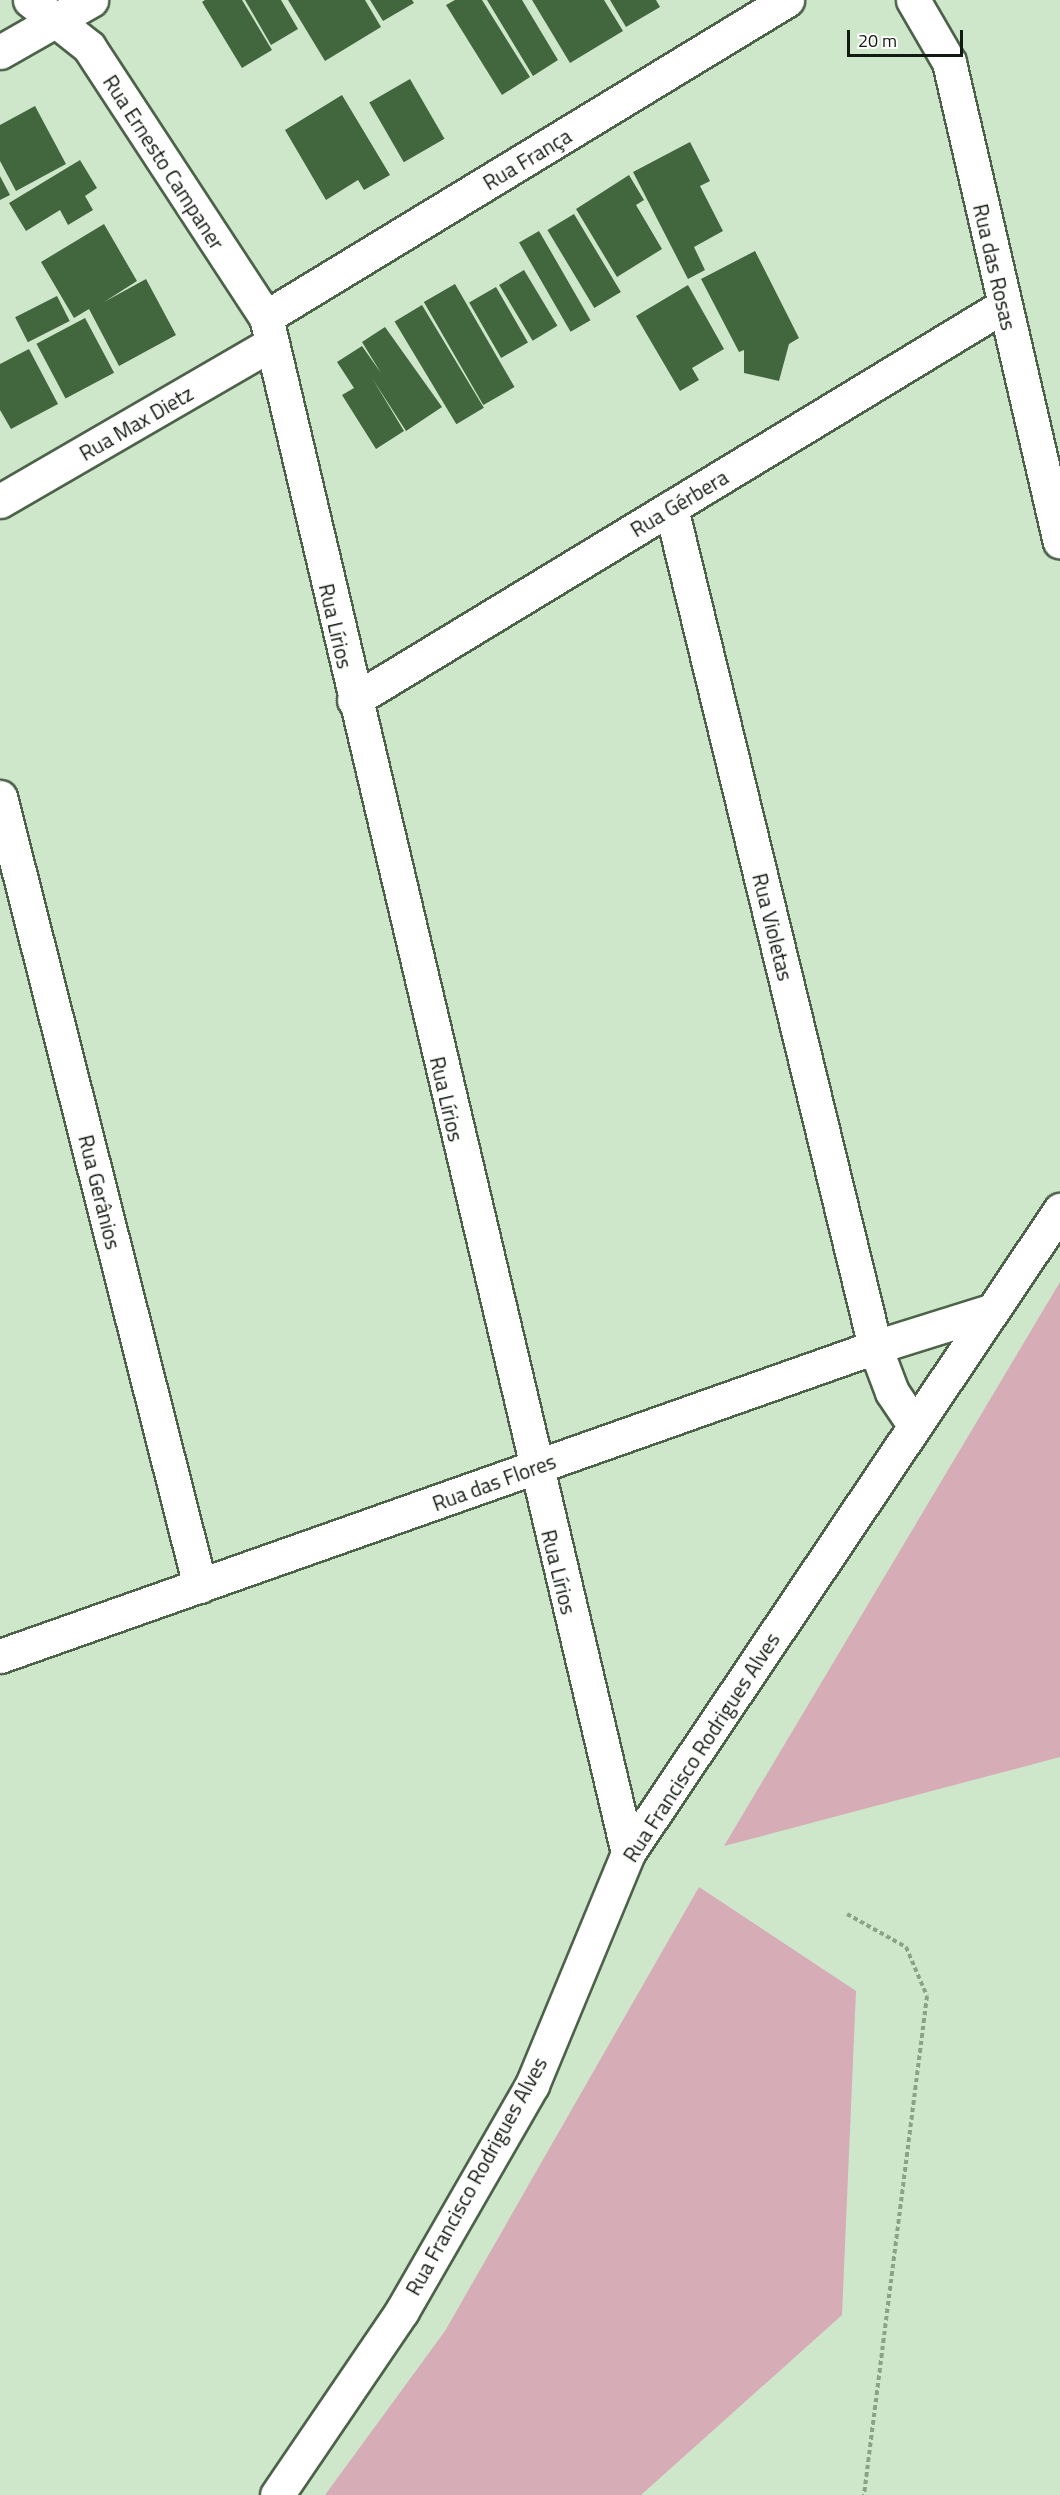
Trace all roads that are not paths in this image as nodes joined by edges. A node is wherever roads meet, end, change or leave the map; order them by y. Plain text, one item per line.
1 (30, 0) edge
2 (91, 0) edge
3 (787, 0) edge
4 (913, 0) edge
5 (57, 21) junction
6 (0, 52) edge
7 (1004, 306) junction
8 (269, 331) junction
9 (0, 501) edge
10 (671, 508) junction
11 (1060, 541) edge
12 (354, 700) junction
13 (0, 797) edge
14 (1060, 1210) edge
15 (990, 1311) junction
16 (875, 1347) junction
17 (914, 1425) junction
18 (534, 1468) junction
19 (200, 1586) junction
20 (0, 1656) edge
21 (628, 1853) junction
22 (277, 2495) edge

1 - 5 street, Rua Ernesto Campaner
2 - 5 street
3 - 8 street, Rua França
4 - 7 street, Rua das Rosas
5 - 6 street
5 - 8 street, Rua Ernesto Campaner
7 - 10 street, Rua Gérbera
7 - 11 street, Rua das Rosas
8 - 9 street, Rua Max Dietz
8 - 12 street, Rua Lírios
10 - 12 street, Rua Gérbera
10 - 16 street, Rua Violetas
12 - 18 street, Rua Lírios
13 - 19 street, Rua Gerânios
14 - 15 street, Rua Francisco Rodrigues Alves
15 - 16 street, Rua das Flores
15 - 17 street, Rua Francisco Rodrigues Alves
16 - 17 street, Rua Violetas
16 - 18 street, Rua das Flores
17 - 21 street, Rua Francisco Rodrigues Alves
18 - 19 street, Rua das Flores
18 - 21 street, Rua Lírios
19 - 20 street, Rua das Flores
21 - 22 street, Rua Francisco Rodrigues Alves

